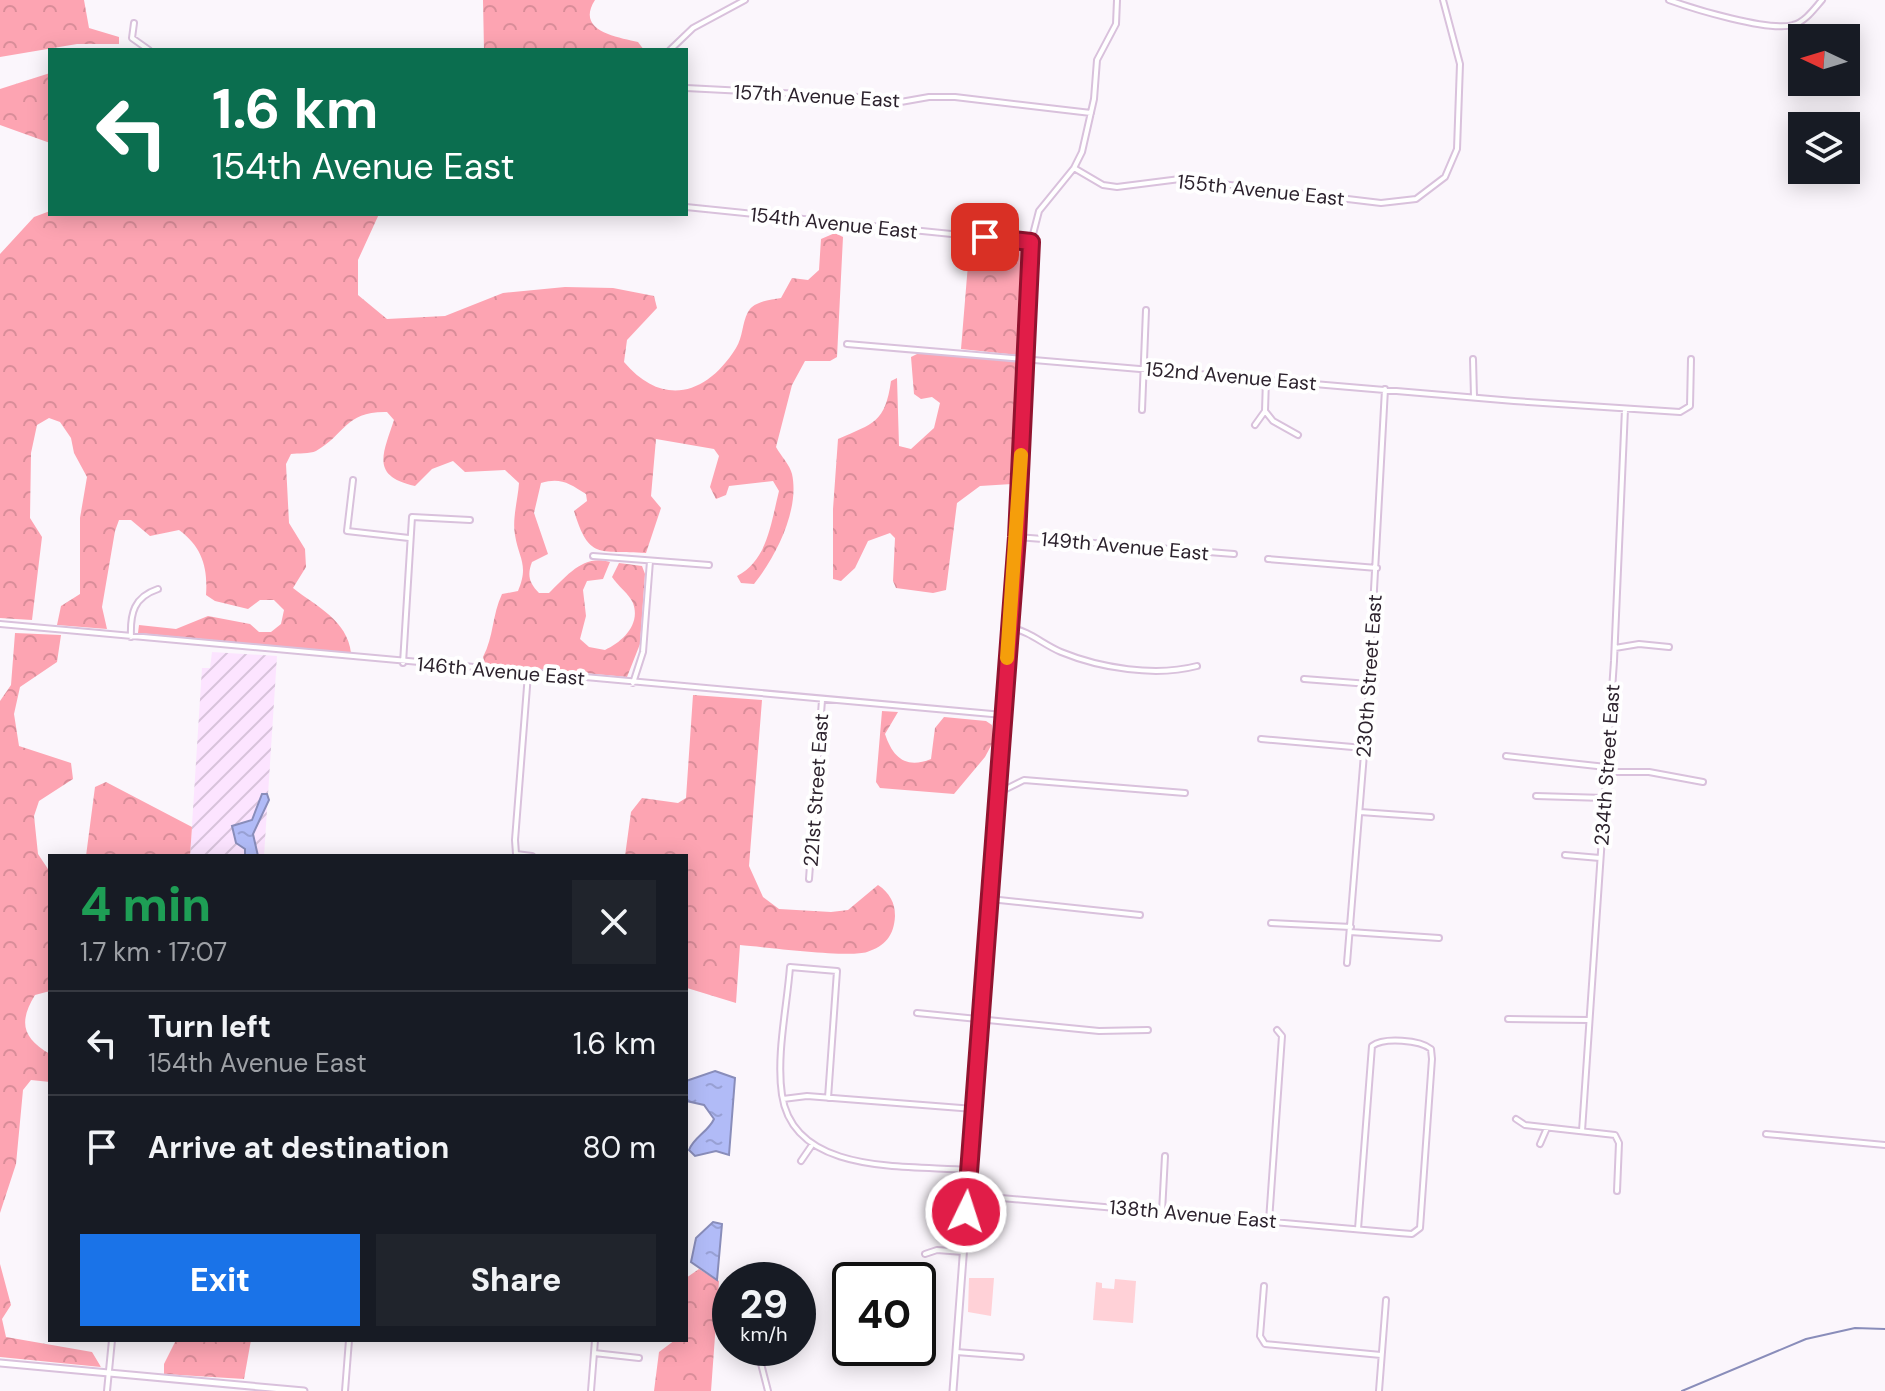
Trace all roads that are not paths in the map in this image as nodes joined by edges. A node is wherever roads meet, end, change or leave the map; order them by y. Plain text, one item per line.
1 (745, 0) edge
2 (1117, 0) edge
3 (1443, 0) edge
4 (1669, 0) edge
5 (1822, 0) edge
6 (134, 23) dead end
7 (146, 48) edge
8 (672, 48) edge
9 (688, 88) edge
10 (1091, 113) junction
11 (1074, 168) junction
12 (688, 207) edge
13 (1031, 242) junction
14 (1146, 310) dead end
15 (847, 344) dead end
16 (1025, 359) junction
17 (1473, 359) dead end
18 (1691, 359) dead end
19 (1144, 369) junction
20 (1266, 379) junction
21 (1385, 389) junction
22 (1474, 397) junction
23 (1625, 409) junction
24 (1142, 410) dead end
25 (1265, 411) junction
26 (1270, 420) junction
27 (1298, 435) dead end
28 (353, 480) dead end
29 (470, 520) dead end
30 (1017, 537) junction
31 (409, 538) junction
32 (1234, 554) dead end
33 (593, 556) dead end
34 (1268, 559) dead end
35 (650, 561) junction
36 (709, 565) dead end
37 (1377, 568) junction
38 (158, 589) dead end
39 (0, 624) edge
40 (1010, 628) junction
41 (131, 637) junction
42 (1669, 647) dead end
43 (1615, 648) junction
44 (403, 663) junction
45 (1197, 666) dead end
46 (528, 674) junction
47 (1304, 679) dead end
48 (633, 683) junction
49 (1369, 684) junction
50 (822, 700) junction
51 (1003, 715) junction
52 (1261, 739) dead end
53 (1364, 748) junction
54 (1506, 756) dead end
55 (1606, 769) junction
56 (1703, 782) dead end
57 (998, 793) junction
58 (1185, 793) dead end
59 (1536, 796) dead end
60 (1605, 798) junction
61 (1360, 812) junction
62 (1431, 817) dead end
63 (516, 854) edge
64 (1565, 855) dead end
65 (1600, 858) junction
66 (809, 879) dead end
67 (990, 899) junction
68 (1140, 915) dead end
69 (1271, 923) dead end
70 (1350, 930) junction
71 (1439, 938) dead end
72 (1347, 963) dead end
73 (917, 1013) dead end
74 (981, 1018) junction
75 (1508, 1019) dead end
76 (1589, 1020) junction
77 (1148, 1030) dead end
78 (1277, 1030) dead end
79 (828, 1098) junction
80 (783, 1099) junction
81 (974, 1109) junction
82 (1516, 1119) dead end
83 (1547, 1128) junction
84 (1582, 1131) junction
85 (1766, 1134) dead end
86 (1540, 1144) dead end
87 (812, 1145) junction
88 (1885, 1145) edge
89 (1165, 1156) dead end
90 (801, 1161) dead end
91 (969, 1170) junction
92 (1617, 1191) dead end
93 (967, 1195) junction
94 (1162, 1212) junction
95 (1269, 1221) junction
96 (1358, 1229) junction
97 (963, 1252) junction
98 (925, 1254) dead end
99 (1264, 1286) dead end
100 (1386, 1300) dead end
101 (112, 1342) edge
102 (349, 1342) edge
103 (595, 1342) edge
104 (956, 1352) junction
105 (594, 1353) junction
106 (1381, 1355) junction
107 (1021, 1357) dead end
108 (639, 1358) dead end
109 (0, 1363) edge
110 (762, 1366) edge
111 (109, 1374) junction
112 (107, 1391) edge
113 (304, 1391) edge
114 (345, 1391) edge
115 (591, 1391) edge
116 (768, 1391) edge
117 (953, 1391) edge
118 (1379, 1391) edge

1 - 8 street
2 - 10 street
3 - 11 street, 155th Avenue East
4 - 5 street
6 - 7 street
9 - 10 street, 157th Avenue East
10 - 11 street
11 - 13 street
12 - 13 street, 154th Avenue East
13 - 16 street
14 - 19 street
15 - 16 street, 152nd Avenue East
16 - 19 street, 152nd Avenue East
16 - 30 street
17 - 22 street
18 - 23 street
19 - 20 street, 152nd Avenue East
19 - 24 street
20 - 21 street, 152nd Avenue East
20 - 25 street
21 - 22 street, 152nd Avenue East
21 - 37 street, 230th Street East
22 - 23 street, 152nd Avenue East
23 - 43 street, 234th Street East
25 - 26 street
25 - 26 street
26 - 27 street
28 - 31 street
29 - 31 street
30 - 32 street, 149th Avenue East
30 - 40 street
31 - 44 street
33 - 35 street
34 - 37 street
35 - 36 street
35 - 48 street
37 - 49 street, 230th Street East
38 - 41 street
39 - 41 street, 146th Avenue East
40 - 45 street
40 - 51 street
41 - 44 street, 146th Avenue East
42 - 43 street
43 - 55 street, 234th Street East
44 - 46 street, 146th Avenue East
46 - 48 street, 146th Avenue East
46 - 63 street
47 - 49 street
48 - 50 street, 146th Avenue East
49 - 53 street, 230th Street East
50 - 51 street, 146th Avenue East
50 - 66 street, 221st Street East
51 - 57 street
52 - 53 street
53 - 61 street, 230th Street East
54 - 55 street
55 - 56 street
55 - 60 street, 234th Street East
57 - 58 street
57 - 67 street
59 - 60 street
60 - 65 street, 234th Street East
61 - 62 street
61 - 70 street, 230th Street East
64 - 65 street
65 - 76 street, 234th Street East
67 - 68 street
67 - 74 street
69 - 70 street
70 - 71 street
70 - 72 street, 230th Street East
73 - 74 street
74 - 77 street
74 - 81 street
75 - 76 street
76 - 84 street, 234th Street East
78 - 95 street
79 - 80 street
79 - 80 street
79 - 81 street
80 - 87 street
81 - 91 street
82 - 83 street
83 - 84 street
83 - 86 street
84 - 92 street
85 - 88 street
87 - 90 street
87 - 91 street
89 - 94 street
91 - 93 street
93 - 94 street, 138th Avenue East
93 - 97 street
94 - 95 street, 138th Avenue East
95 - 96 street, 138th Avenue East
96 - 96 street, 138th Avenue East
97 - 98 street
97 - 104 street
99 - 106 street
100 - 106 street
101 - 111 street
102 - 114 street
103 - 105 street
104 - 107 street
104 - 117 street
105 - 108 street
105 - 115 street
106 - 118 street
109 - 111 street
110 - 116 street
111 - 112 street
111 - 113 street

